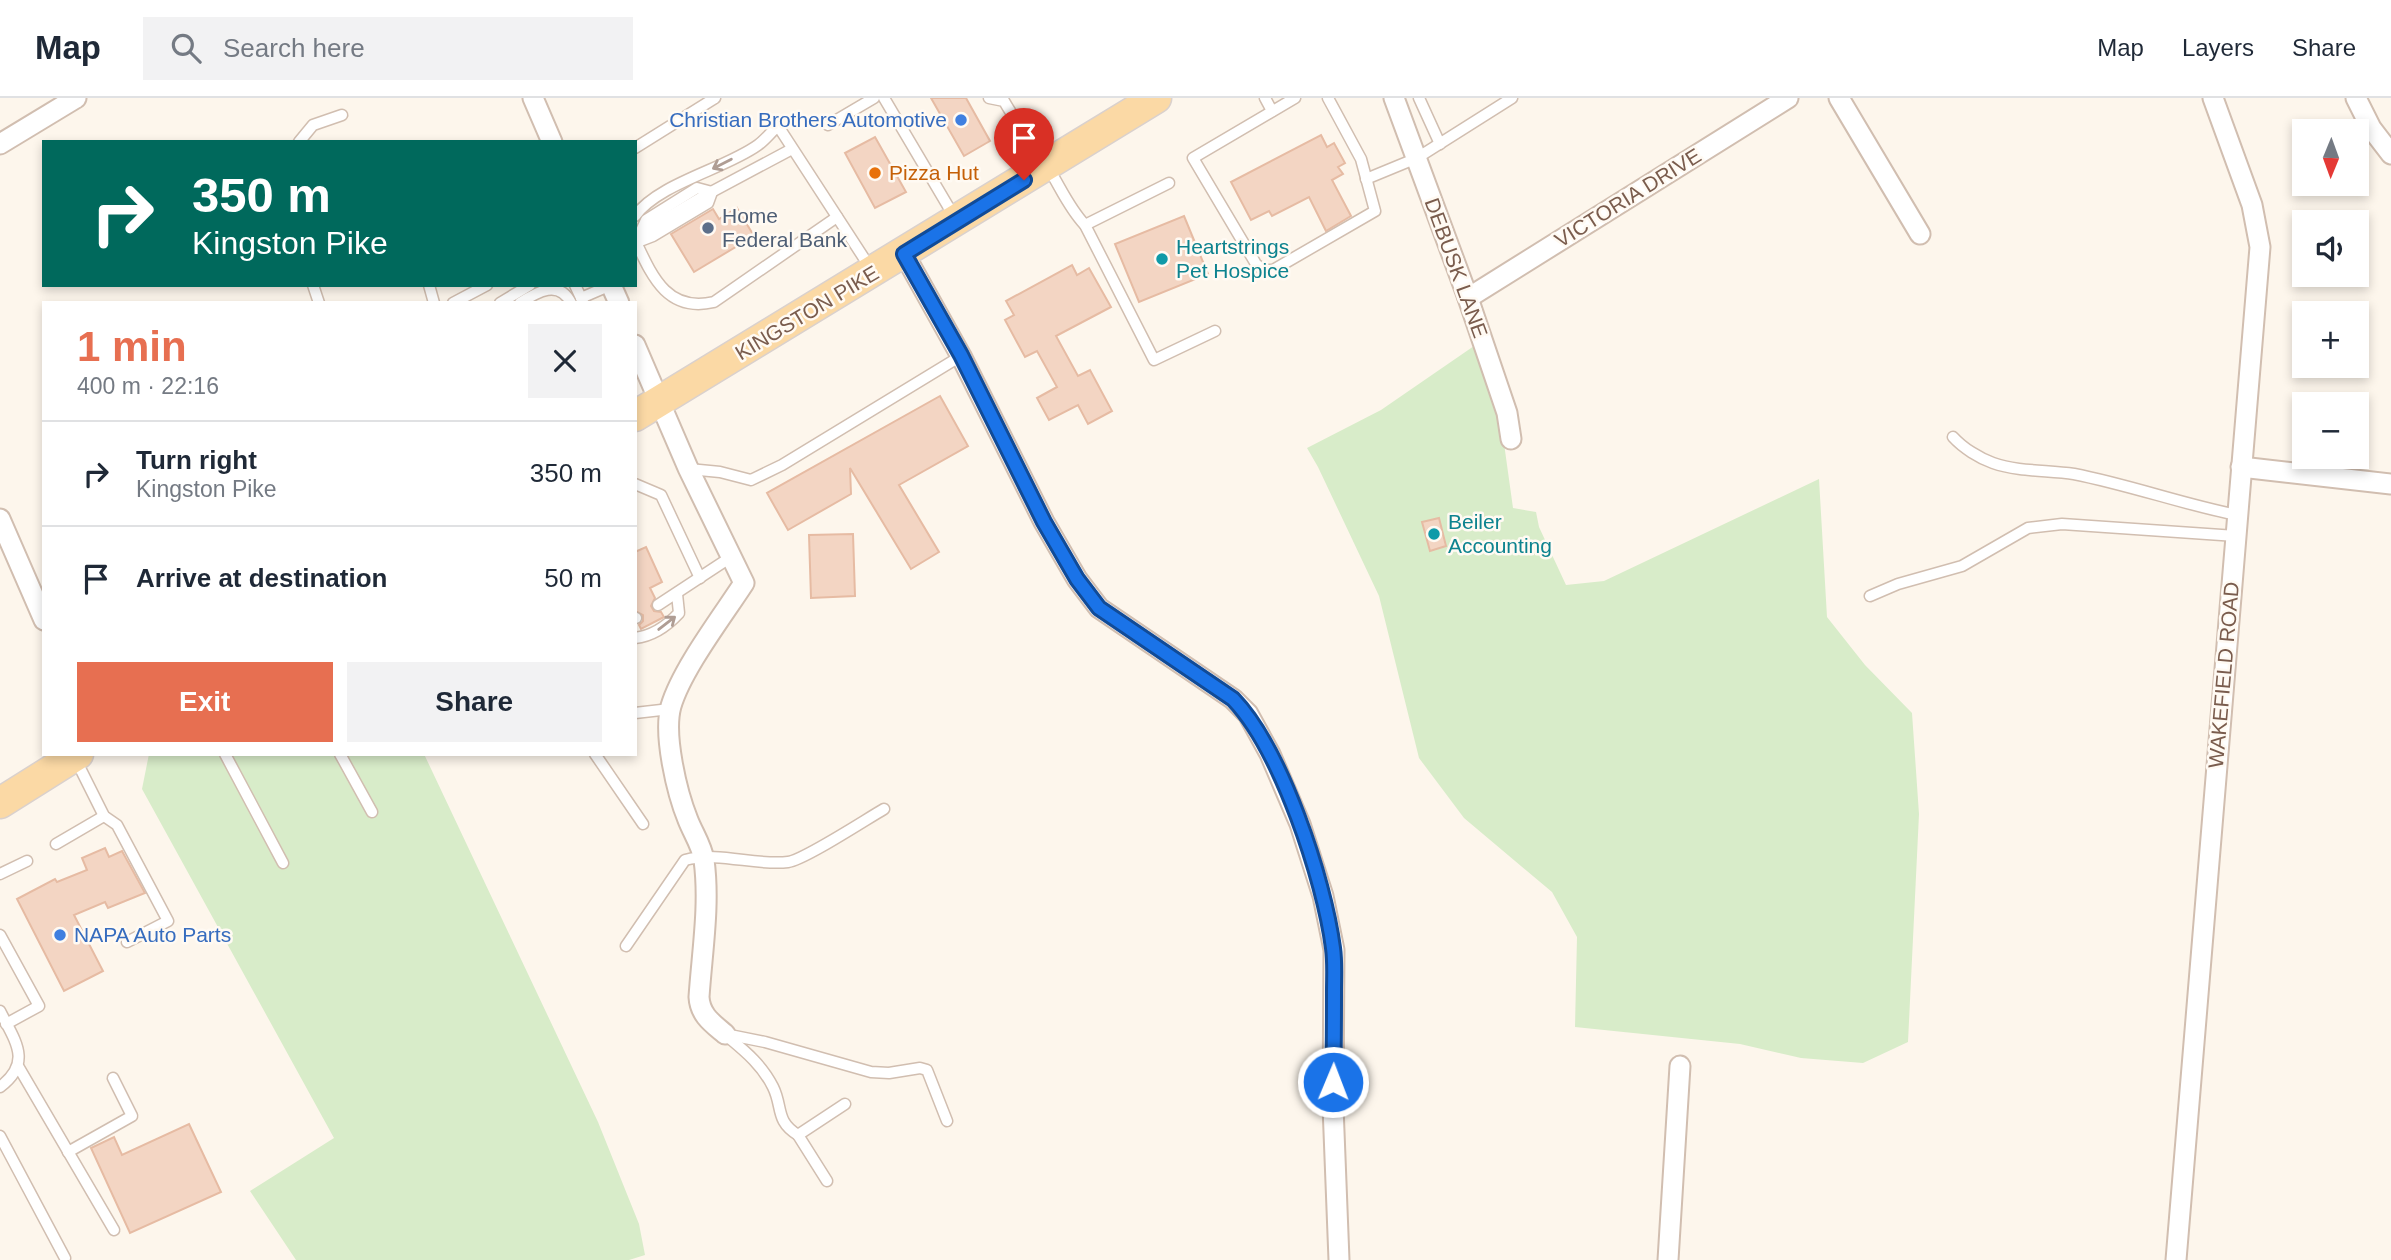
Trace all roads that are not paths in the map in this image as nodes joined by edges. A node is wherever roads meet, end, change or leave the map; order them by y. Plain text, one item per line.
1 (76, 98) edge
2 (533, 98) edge
3 (715, 98) edge
4 (874, 98) edge
5 (884, 98) edge
6 (989, 98) edge
7 (1156, 98) edge
8 (1265, 98) edge
9 (1294, 98) edge
10 (1328, 98) edge
11 (1394, 98) edge
12 (1419, 98) edge
13 (1512, 98) edge
14 (1788, 98) edge
15 (1839, 98) edge
16 (2213, 98) edge
17 (2356, 98) edge
18 (1272, 111) junction
19 (342, 116) dead end
20 (828, 125) dead end
21 (301, 140) edge
22 (551, 140) edge
23 (0, 144) edge
24 (1440, 144) junction
25 (637, 147) edge
26 (792, 149) junction
27 (2391, 154) edge
28 (1417, 158) junction
29 (1047, 166) junction
30 (1366, 179) junction
31 (1169, 183) dead end
32 (712, 192) junction
33 (637, 213) edge
34 (837, 218) junction
35 (957, 221) junction
36 (1085, 225) junction
37 (1920, 234) dead end
38 (637, 237) edge
39 (637, 240) edge
40 (637, 245) edge
41 (904, 254) junction
42 (646, 265) junction
43 (637, 271) edge
44 (873, 272) junction
45 (483, 287) edge
46 (527, 287) edge
47 (607, 287) edge
48 (1468, 298) junction
49 (457, 301) edge
50 (503, 301) edge
51 (523, 301) edge
52 (578, 301) edge
53 (1215, 331) dead end
54 (961, 355) junction
55 (637, 356) edge
56 (647, 410) edge
57 (1952, 437) dead end
58 (1511, 439) dead end
59 (2241, 467) junction
60 (688, 468) junction
61 (2391, 484) edge
62 (637, 485) edge
63 (2237, 515) junction
64 (0, 519) edge
65 (2236, 536) junction
66 (731, 557) junction
67 (700, 578) junction
68 (677, 594) junction
69 (1870, 596) dead end
70 (658, 605) dead end
71 (42, 615) edge
72 (637, 638) edge
73 (670, 709) junction
74 (637, 713) edge
75 (74, 756) edge
76 (76, 756) edge
77 (226, 756) edge
78 (341, 756) edge
79 (596, 756) edge
80 (0, 803) edge
81 (884, 809) dead end
82 (372, 812) dead end
83 (104, 816) junction
84 (643, 824) dead end
85 (56, 844) dead end
86 (703, 855) junction
87 (27, 861) dead end
88 (283, 863) dead end
89 (0, 874) edge
90 (0, 935) edge
91 (127, 942) dead end
92 (626, 946) dead end
93 (0, 1011) edge
94 (6, 1024) junction
95 (724, 1034) junction
96 (18, 1066) junction
97 (1680, 1066) dead end
98 (113, 1078) dead end
99 (0, 1087) edge
100 (845, 1104) dead end
101 (947, 1121) dead end
102 (797, 1135) junction
103 (2, 1143) edge
104 (68, 1152) junction
105 (827, 1181) dead end
106 (114, 1230) dead end
107 (65, 1258) edge
108 (1339, 1260) edge
109 (1668, 1260) edge
110 (2176, 1260) edge

1 - 23 street
2 - 22 street
3 - 25 lane
4 - 20 lane
5 - 35 lane
6 - 29 lane
7 - 29 main road, KINGSTON PIKE
8 - 18 lane
9 - 18 lane
10 - 30 lane
11 - 28 street, DEBUSK LANE
12 - 24 lane
13 - 24 lane
14 - 48 street, VICTORIA DRIVE
15 - 37 street
16 - 59 street, WAKEFIELD ROAD
17 - 27 street
18 - 30 lane
19 - 21 lane
24 - 28 lane
26 - 32 lane
26 -> 33 lane
26 - 34 lane
28 - 30 lane
28 - 48 street, DEBUSK LANE
29 - 35 main road, KINGSTON PIKE
29 - 36 lane
31 - 36 lane
32 - 38 lane
32 - 39 lane
34 - 42 lane
34 - 44 lane
35 - 41 main road, KINGSTON PIKE
36 - 53 lane
40 - 42 lane
41 - 44 main road, KINGSTON PIKE
41 - 54 street
42 - 43 lane
44 - 56 main road, KINGSTON PIKE
45 - 49 lane
46 - 50 lane
47 - 52 lane
48 - 58 street, DEBUSK LANE
51 - 52 lane
54 - 60 lane
54 - 108 street
55 - 56 street
56 - 60 street
57 - 63 lane
59 - 61 street
59 - 63 street, WAKEFIELD ROAD
60 - 66 street
62 - 67 lane
63 - 65 street, WAKEFIELD ROAD
64 - 71 street
65 - 69 lane
65 - 110 street, WAKEFIELD ROAD
66 - 67 lane
66 - 73 street
67 - 68 lane
68 - 70 lane
72 -> 68 lane
73 - 74 lane
73 - 86 street
75 - 80 main road
76 - 83 lane
77 - 88 lane
78 - 82 lane
79 - 84 lane
81 - 86 lane
83 - 85 lane
83 - 91 lane
86 - 92 lane
86 - 95 street
87 - 89 lane
90 - 94 lane
93 - 94 lane
94 - 96 lane
95 - 101 lane
95 - 102 lane
96 - 99 lane
96 - 104 lane
97 - 109 street
98 - 104 lane
100 - 102 lane
102 - 105 lane
103 - 107 lane
104 - 106 lane

